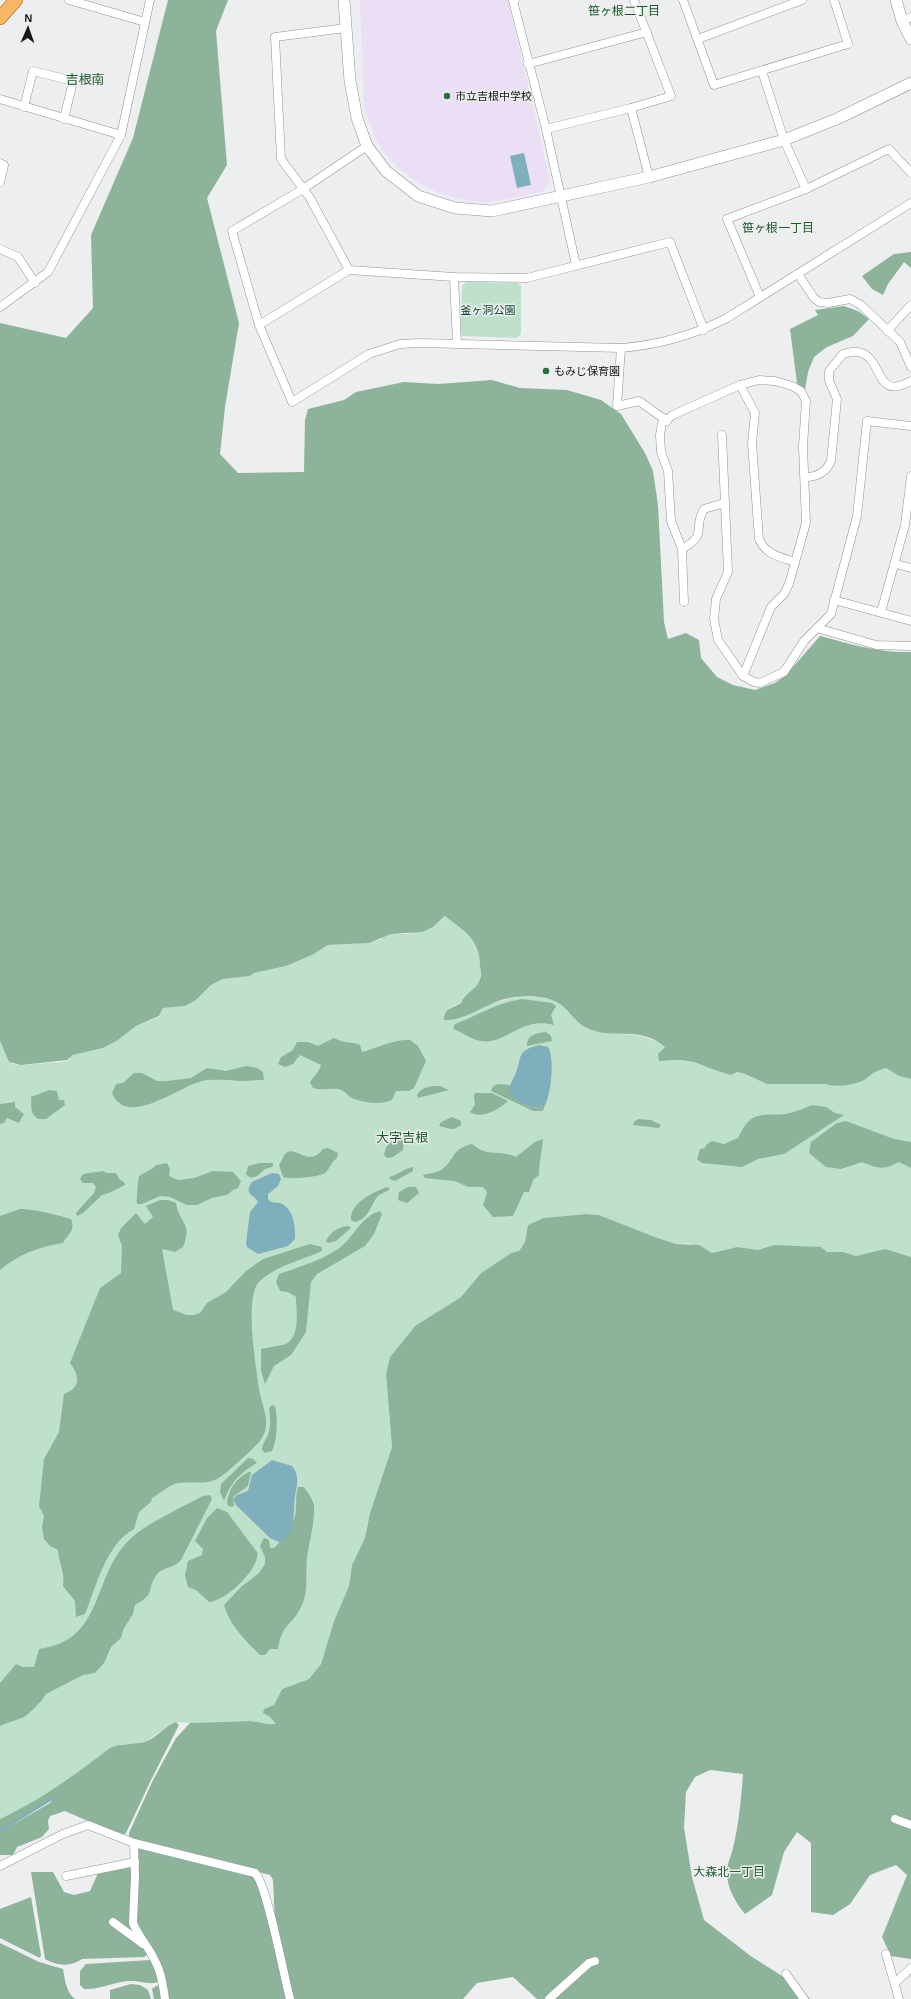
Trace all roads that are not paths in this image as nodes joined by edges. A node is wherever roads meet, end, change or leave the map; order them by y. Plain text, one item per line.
1 (16, 0) edge
2 (69, 0) edge
3 (150, 0) edge
4 (344, 0) edge
5 (515, 0) edge
6 (634, 0) edge
7 (683, 0) edge
8 (802, 0) edge
9 (834, 0) edge
10 (896, 0) edge
11 (0, 18) edge
12 (906, 19) edge
13 (145, 22) junction
14 (346, 28) junction
15 (647, 32) junction
16 (698, 39) junction
17 (911, 39) edge
18 (528, 64) junction
19 (762, 71) junction
20 (911, 83) edge
21 (0, 99) edge
22 (24, 107) junction
23 (631, 108) junction
24 (64, 119) junction
25 (546, 129) junction
26 (121, 136) junction
27 (784, 140) junction
28 (367, 146) junction
29 (0, 164) edge
30 (911, 173) edge
31 (649, 178) junction
32 (0, 182) edge
33 (303, 189) junction
34 (806, 189) junction
35 (560, 198) junction
36 (911, 203) edge
37 (0, 249) edge
38 (576, 265) junction
39 (348, 270) junction
40 (798, 274) junction
41 (454, 277) junction
42 (35, 283) junction
43 (760, 297) junction
44 (911, 305) edge
45 (0, 308) edge
46 (259, 325) junction
47 (704, 330) junction
48 (887, 331) junction
49 (456, 344) junction
50 (621, 348) junction
51 (911, 367) edge
52 (911, 381) edge
53 (740, 385) junction
54 (667, 421) junction
55 (911, 426) edge
56 (722, 435) dead end
57 (911, 476) edge
58 (805, 477) junction
59 (724, 503) junction
60 (682, 549) junction
61 (795, 562) junction
62 (896, 564) junction
63 (911, 568) edge
64 (834, 600) junction
65 (684, 602) dead end
66 (881, 612) junction
67 (911, 621) edge
68 (817, 628) junction
69 (911, 646) edge
70 (743, 676) junction
71 (895, 1819) dead end
72 (911, 1825) edge
73 (134, 1843) junction
74 (135, 1862) junction
75 (0, 1866) edge
76 (66, 1876) dead end
77 (113, 1922) dead end
78 (146, 1946) junction
79 (886, 1954) dead end
80 (595, 1961) dead end
81 (911, 1968) edge
82 (786, 1974) dead end
83 (895, 1983) junction
84 (165, 1999) edge
85 (290, 1999) edge
86 (549, 1999) edge
87 (804, 1999) edge
88 (899, 1999) edge

1 - 11 main road
2 - 13 street
3 - 13 street
4 - 14 street
5 - 18 street
6 - 15 street
7 - 16 street
8 - 16 street
9 - 19 street
10 - 12 street
12 - 17 street
13 - 26 street
14 - 28 street
14 - 33 street
15 - 18 street
15 - 23 street
16 - 19 street
18 - 25 street
19 - 27 street
20 - 27 street
21 - 22 street
22 - 24 street
22 - 24 street
23 - 25 street
23 - 31 street
24 - 26 street
25 - 35 street
26 - 42 street
27 - 31 street
27 - 34 street
28 - 33 street
28 - 35 street
29 - 32 street
30 - 34 street
31 - 35 street
33 - 39 street
33 - 46 street
34 - 43 street
35 - 38 street
36 - 40 street
37 - 42 street
38 - 41 street
38 - 47 street
39 - 41 street
39 - 46 street
40 - 43 street
40 - 48 street
41 - 49 street
42 - 45 street
43 - 47 street
44 - 48 street
46 - 49 street
47 - 50 street
48 - 51 street
49 - 50 street
50 - 54 street
52 - 58 street
53 - 54 street
53 - 58 street
53 - 61 street
54 - 60 street
55 - 64 street
56 - 59 street
57 - 62 street
58 - 61 street
59 - 60 street
59 - 70 street
60 - 65 street
61 - 70 street
62 - 63 street
62 - 66 street
64 - 66 street
64 - 68 street
66 - 67 street
68 - 69 street
68 - 70 street
71 - 72 street
73 - 74 street
73 - 75 street
73 - 85 street
74 - 76 street
74 - 78 street
77 - 78 street
78 - 84 street
79 - 83 street
80 - 86 street
81 - 83 street
82 - 87 street
83 - 88 street

